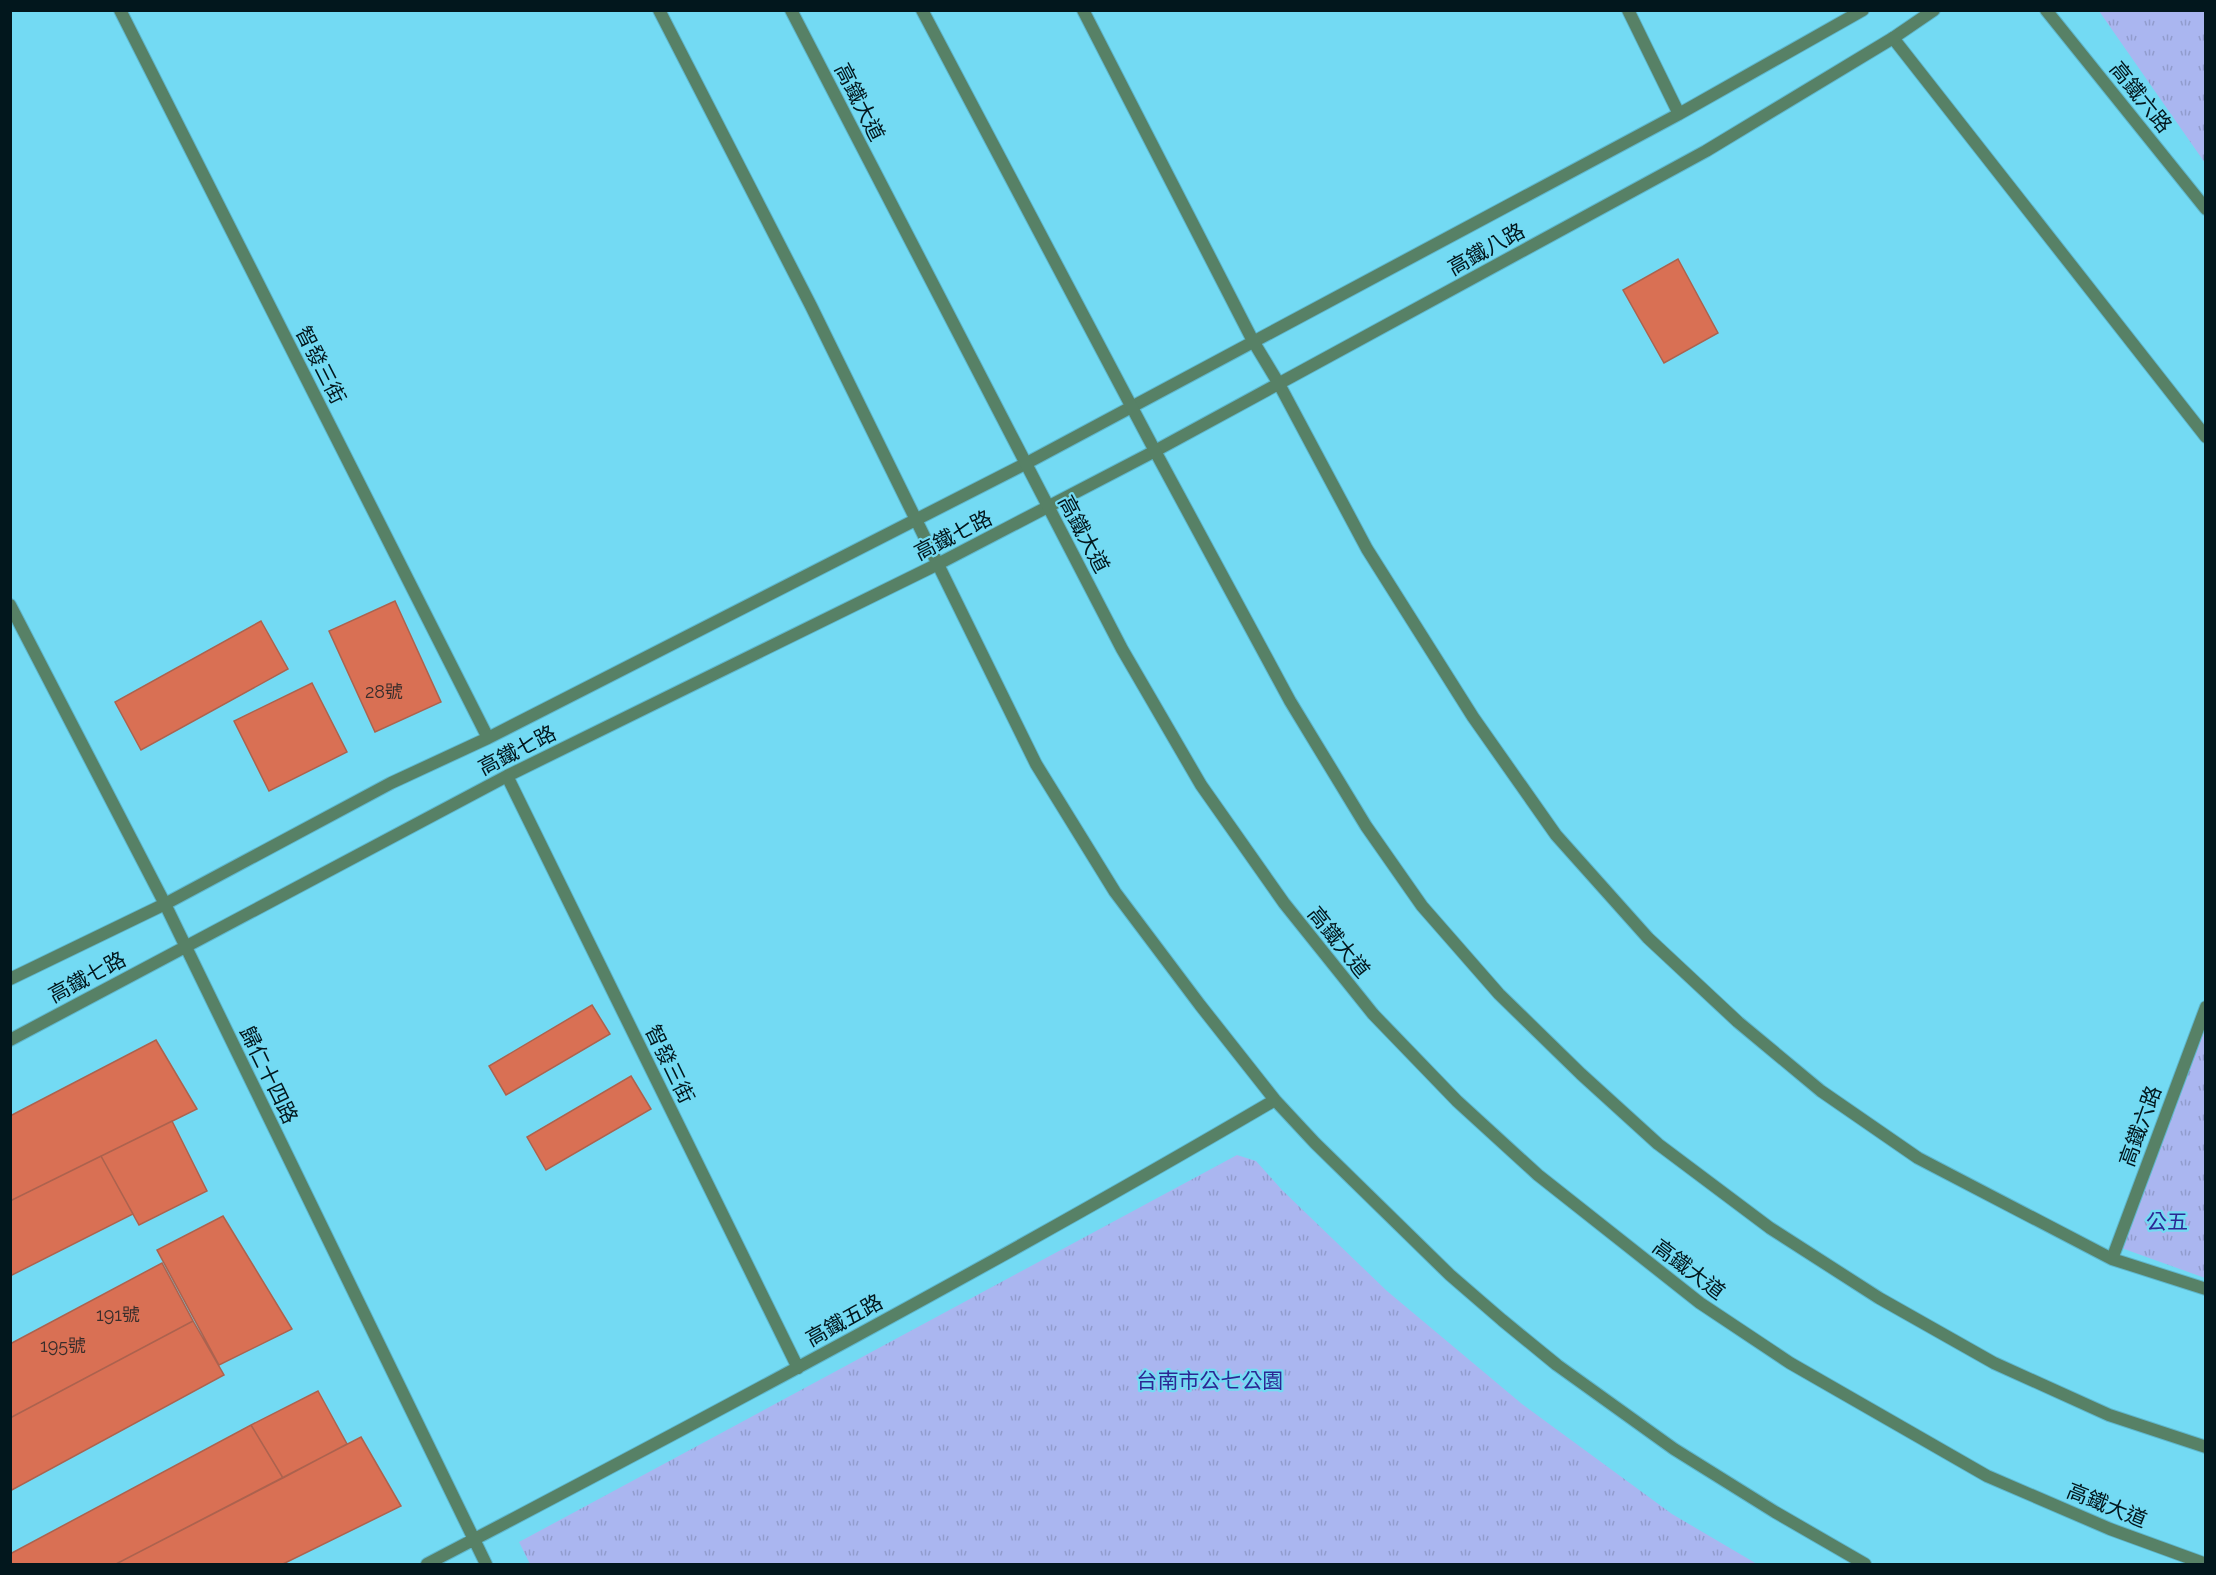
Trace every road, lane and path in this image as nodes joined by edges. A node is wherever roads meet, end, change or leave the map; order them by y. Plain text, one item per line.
1 (120, 10) edge
2 (659, 10) edge
3 (791, 10) edge
4 (922, 10) edge
5 (1083, 10) edge
6 (1628, 10) edge
7 (1863, 10) edge
8 (1934, 10) edge
9 (2046, 10) edge
10 (1893, 38) junction
11 (1679, 114) junction
12 (2205, 209) edge
13 (1252, 341) junction
14 (1279, 384) junction
15 (1132, 405) junction
16 (2205, 437) edge
17 (1155, 451) junction
18 (1025, 464) junction
19 (1048, 508) junction
20 (915, 520) junction
21 (938, 564) junction
22 (10, 605) edge
23 (488, 738) junction
24 (507, 776) junction
25 (165, 904) junction
26 (185, 947) junction
27 (10, 979) edge
28 (2205, 1007) edge
29 (10, 1040) edge
30 (1275, 1100) junction
31 (2112, 1259) junction
32 (2205, 1289) edge
33 (798, 1368) junction
34 (2205, 1447) edge
35 (474, 1540) junction
36 (427, 1564) edge
37 (486, 1564) edge
38 (1865, 1564) edge
39 (2205, 1564) edge

1 - 23 street, 智發三街
2 - 20 street
3 - 18 street, 高鐵大道
4 - 15 street
5 - 13 street
6 - 11 street
7 - 11 street, 高鐵八路
8 - 10 street, 高鐵八路
9 - 12 street, 高鐵六路
10 - 14 street, 高鐵八路
10 - 16 street
11 - 13 street, 高鐵八路
13 - 14 street
13 - 15 street, 高鐵八路
14 - 17 street, 高鐵八路
14 - 31 street
15 - 17 street
15 - 18 street, 高鐵八路
17 - 19 street, 高鐵八路
17 - 34 street
18 - 19 street, 高鐵大道
18 - 20 street, 高鐵七路
19 - 21 street, 高鐵七路
19 - 39 street, 高鐵大道
20 - 21 street
20 - 23 street, 高鐵七路
21 - 24 street, 高鐵七路
21 - 30 street
22 - 25 street, 歸仁十四路
23 - 25 street, 高鐵七路
24 - 26 street, 高鐵七路
24 - 33 street, 智發三街
25 - 26 street, 歸仁十四路
25 - 27 street, 高鐵七路
26 - 29 street, 高鐵七路
26 - 35 street, 歸仁十四路
28 - 31 street, 高鐵六路
30 - 33 street, 高鐵五路
30 - 38 street
31 - 32 street
33 - 35 street, 高鐵五路
35 - 36 street, 高鐵五路
35 - 37 street, 歸仁十四路

